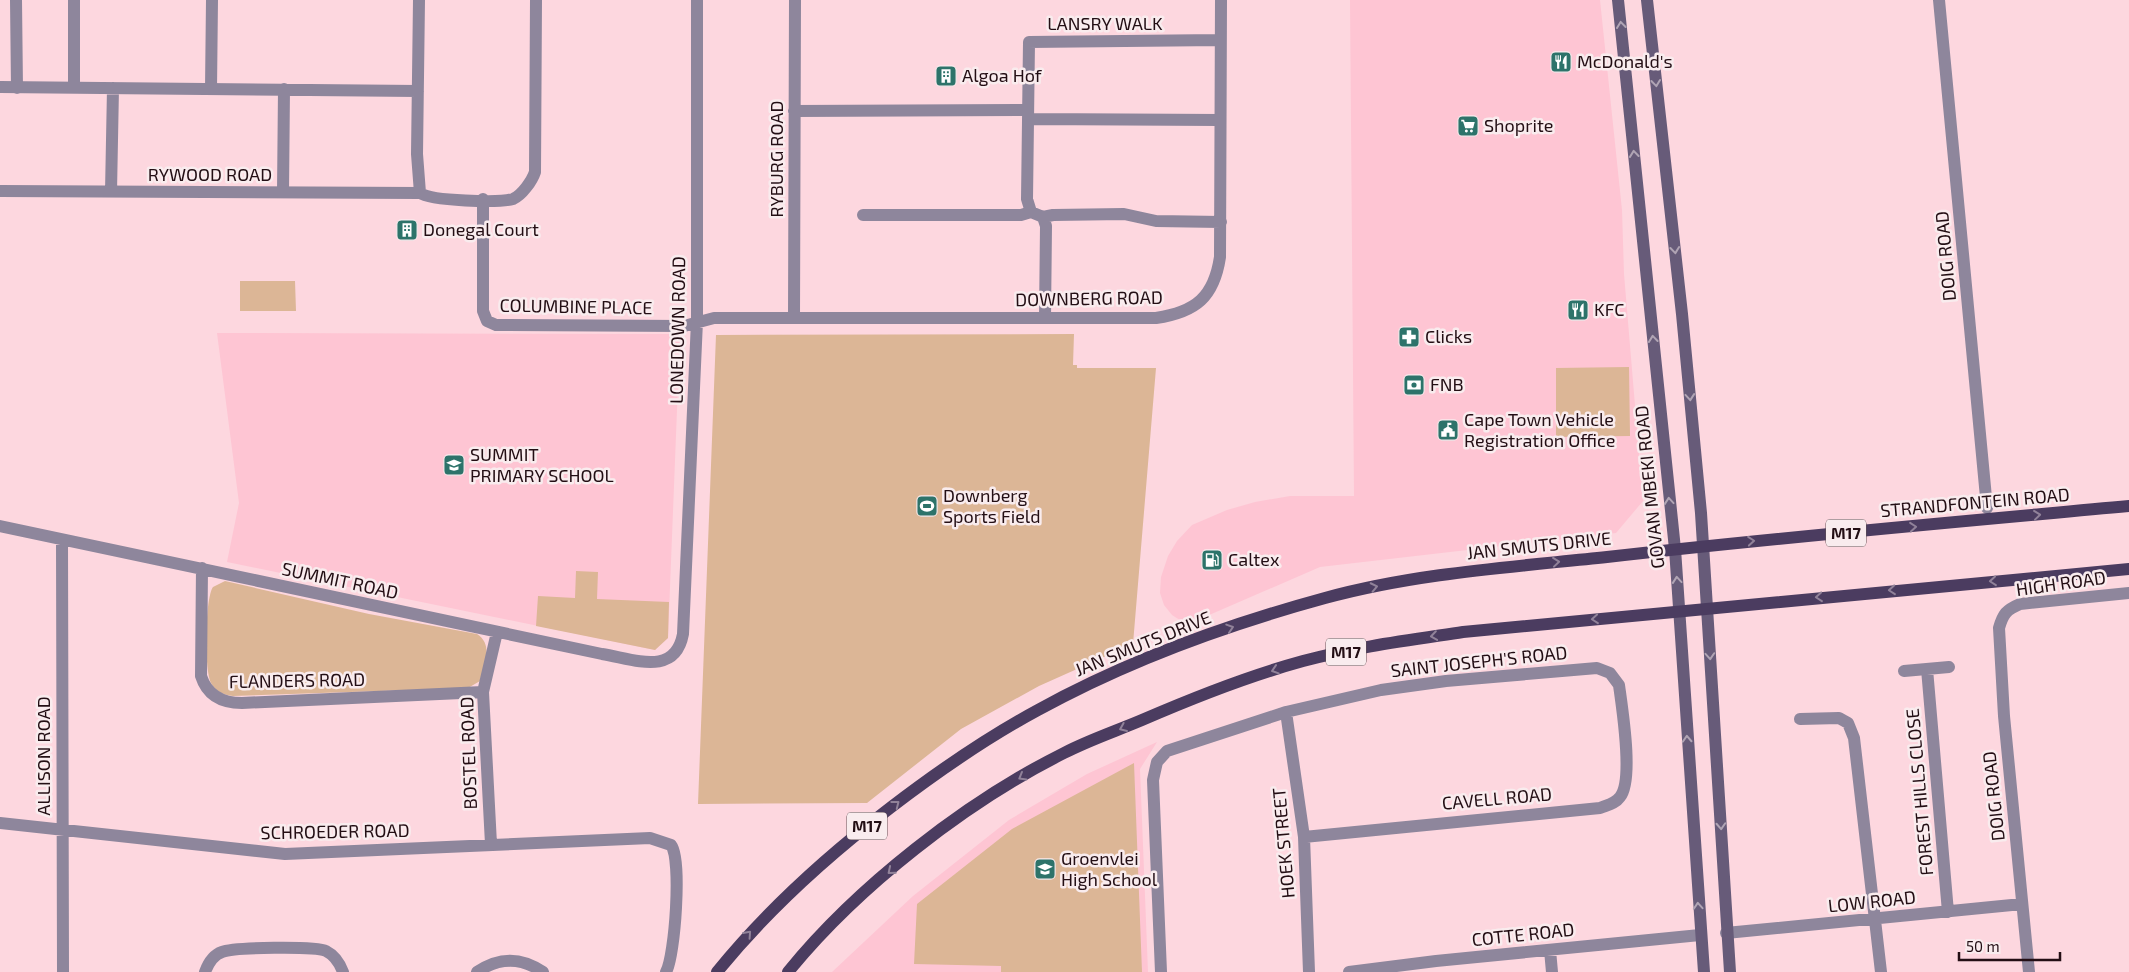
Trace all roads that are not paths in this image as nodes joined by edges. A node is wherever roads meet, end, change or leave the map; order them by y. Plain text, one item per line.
1 (16, 0) edge
2 (74, 0) edge
3 (212, 0) edge
4 (419, 0) edge
5 (536, 0) edge
6 (698, 0) edge
7 (795, 0) edge
8 (1221, 0) edge
9 (1618, 0) edge
10 (1647, 0) edge
11 (1939, 0) edge
12 (1220, 40) junction
13 (0, 87) edge
14 (17, 88) junction
15 (74, 88) junction
16 (113, 88) junction
17 (211, 89) junction
18 (284, 89) junction
19 (418, 91) junction
20 (794, 111) junction
21 (1028, 115) junction
22 (1220, 120) junction
23 (0, 192) edge
24 (111, 192) junction
25 (283, 192) junction
26 (420, 193) junction
27 (483, 199) junction
28 (863, 215) dead end
29 (1037, 215) junction
30 (1221, 222) junction
31 (794, 318) junction
32 (1045, 318) junction
33 (697, 321) junction
34 (2129, 506) edge
35 (1988, 508) dead end
36 (0, 526) edge
37 (62, 540) junction
38 (1703, 547) junction
39 (1674, 549) junction
40 (202, 568) junction
41 (2129, 569) edge
42 (2129, 593) edge
43 (1708, 608) junction
44 (1680, 610) junction
45 (2002, 616) joint
46 (497, 632) junction
47 (673, 657) joint
48 (1949, 667) dead end
49 (1927, 669) junction
50 (1904, 671) dead end
51 (483, 692) junction
52 (1286, 712) junction
53 (1800, 719) dead end
54 (1624, 729) joint
55 (0, 823) edge
56 (62, 830) junction
57 (1304, 837) junction
58 (491, 844) junction
59 (2022, 904) junction
60 (1948, 912) junction
61 (1874, 920) junction
62 (1726, 932) junction
63 (1700, 935) junction
64 (1550, 950) junction
65 (63, 972) edge
66 (205, 972) edge
67 (343, 972) edge
68 (477, 972) edge
69 (543, 972) edge
70 (666, 972) edge
71 (717, 972) edge
72 (788, 972) edge
73 (1160, 972) edge
74 (1309, 972) edge
75 (1349, 972) edge
76 (1552, 972) edge
77 (1704, 972) edge
78 (1730, 972) edge
79 (1881, 972) edge
80 (2029, 972) edge

1 - 14 street
2 - 15 street
3 - 17 street
4 - 19 street
5 - 27 street
6 - 33 street, LONEDOWN ROAD
7 - 20 street, RYBURG ROAD
8 - 12 street, DOWNBERG ROAD
39 -> 9 main road, GOVAN MBEKI ROAD
10 -> 38 main road
11 - 35 street, DOIG ROAD
12 - 21 street, LANSRY WALK
12 - 22 street, DOWNBERG ROAD
13 - 14 street
14 - 15 street
15 - 16 street
16 - 17 street
16 - 24 street
17 - 18 street
18 - 19 street
18 - 25 street
19 - 26 street
20 - 21 street
20 - 31 street, RYBURG ROAD
21 - 22 street
21 - 29 street, LANSRY WALK
22 - 30 street, DOWNBERG ROAD
23 - 24 street, RYWOOD ROAD
24 - 25 street, RYWOOD ROAD
25 - 26 street, RYWOOD ROAD
26 - 27 street
27 - 33 street, COLUMBINE PLACE
28 - 29 street
29 - 30 street
29 - 32 street, LANSRY WALK
30 - 32 street, DOWNBERG ROAD
31 - 32 street, DOWNBERG ROAD
31 - 33 street, DOWNBERG ROAD
33 - 47 street, LONEDOWN ROAD
38 -> 34 main road, STRANDFONTEIN ROAD / M17
36 - 37 street, SUMMIT ROAD
37 - 40 street, SUMMIT ROAD
37 - 56 street, ALLISON ROAD
38 - 39 main road, STRANDFONTEIN ROAD / M17
38 - 43 main road
44 -> 39 main road, GOVAN MBEKI ROAD
71 -> 39 main road, JAN SMUTS DRIVE / M17
40 - 46 street, SUMMIT ROAD
40 - 51 street, FLANDERS ROAD
41 -> 43 main road, M17
42 - 45 street, HIGH ROAD
43 - 44 main road, M17
43 -> 62 main road
63 -> 44 main road, GOVAN MBEKI ROAD
44 -> 72 main road, M17
45 - 59 street, DOIG ROAD
46 - 47 street, SUMMIT ROAD
46 - 51 street, BOSTEL ROAD
48 - 49 street
49 - 50 street
49 - 60 street, FOREST HILLS CLOSE
51 - 58 street, BOSTEL ROAD
52 - 54 street, SAINT JOSEPH'S ROAD
52 - 57 street, HOEK STREET
52 - 73 street, SAINT JOSEPH'S ROAD
53 - 61 street
54 - 57 street, CAVELL ROAD
55 - 56 street, SCHROEDER ROAD
56 - 58 street, SCHROEDER ROAD
56 - 65 street, ALLISON ROAD
57 - 74 street, HOEK STREET
58 - 70 street, SCHROEDER ROAD
59 - 60 street, LOW ROAD
59 - 80 street, DOIG ROAD
60 - 61 street, LOW ROAD
61 - 62 street, LOW ROAD
61 - 79 street
62 - 78 main road
63 - 64 street, COTTE ROAD
63 - 77 main road, GOVAN MBEKI ROAD
64 - 75 street, COTTE ROAD
64 - 76 street
66 - 67 street
68 - 69 street

